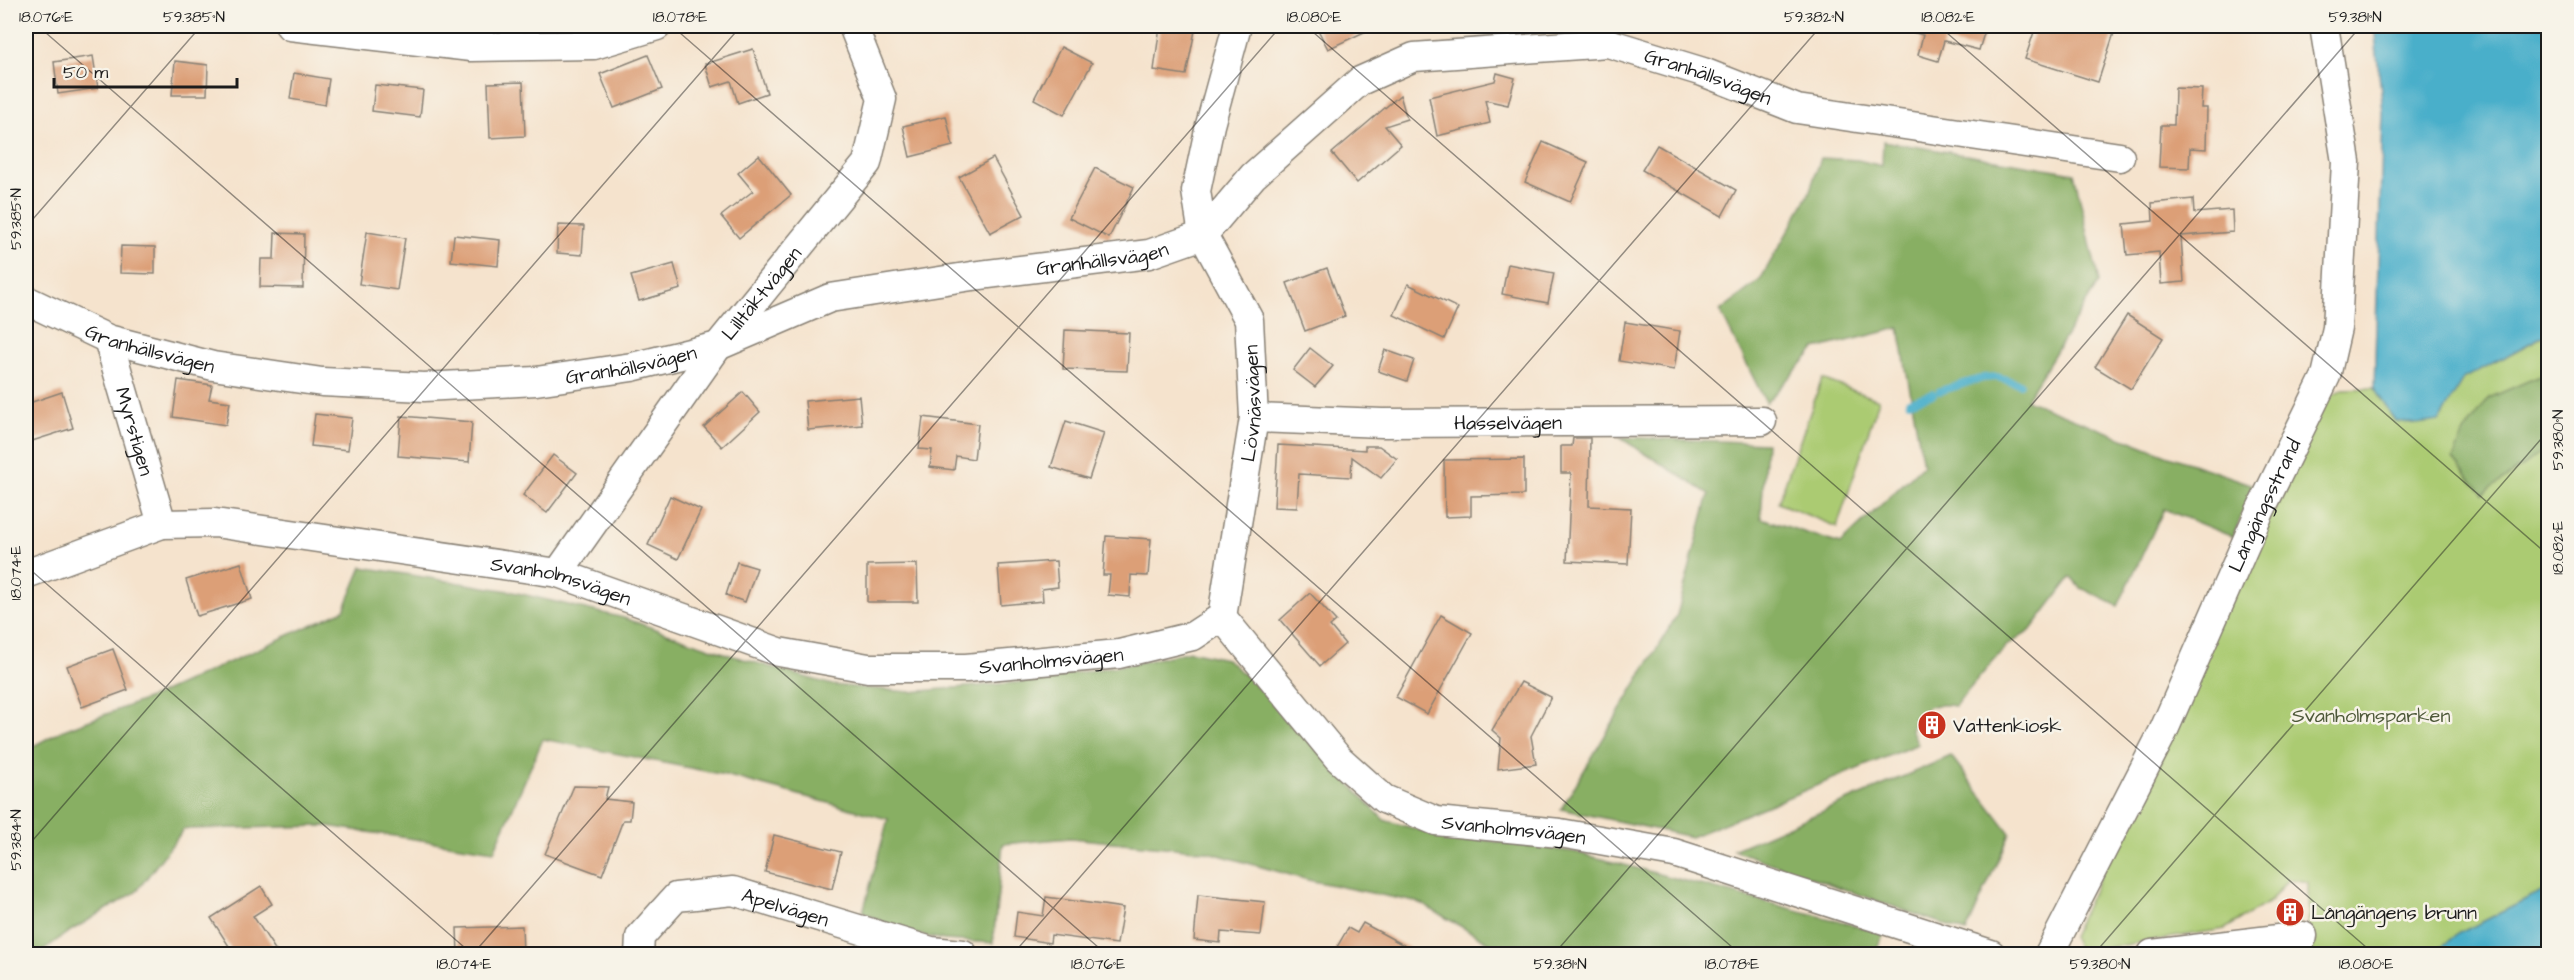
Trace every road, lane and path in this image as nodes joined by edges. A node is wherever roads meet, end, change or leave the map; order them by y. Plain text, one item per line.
1 (290, 26) edge
2 (657, 26) edge
3 (853, 26) edge
4 (1237, 26) edge
5 (2325, 26) edge
6 (384, 31) edge
7 (2120, 157) dead end
8 (1203, 235) junction
9 (26, 300) edge
10 (108, 339) junction
11 (718, 346) junction
12 (1254, 418) junction
13 (1762, 421) dead end
14 (162, 524) junction
15 (558, 573) junction
16 (26, 574) edge
17 (1222, 617) junction
18 (2303, 936) dead end
19 (639, 954) edge
20 (963, 954) edge
21 (1991, 954) edge
22 (2049, 954) edge
23 (2152, 954) edge

1 - 6 street
2 - 6 street
3 - 11 street, Lilltäktvägen
4 - 8 street, Lövnäsvägen
5 - 22 street, Långängsstrand
7 - 8 street, Granhällsvägen
8 - 11 street, Granhällsvägen
8 - 12 street, Lövnäsvägen
9 - 10 street, Granhällsvägen
10 - 11 street, Granhällsvägen
10 - 14 street, Myrstigen
11 - 15 street, Lilltäktvägen
12 - 13 street, Hasselvägen
12 - 17 street, Lövnäsvägen
14 - 15 street, Svanholmsvägen
14 - 16 street, Svanholmsvägen
15 - 17 street, Svanholmsvägen
17 - 21 street, Svanholmsvägen
18 - 23 street
19 - 20 street, Apelvägen

